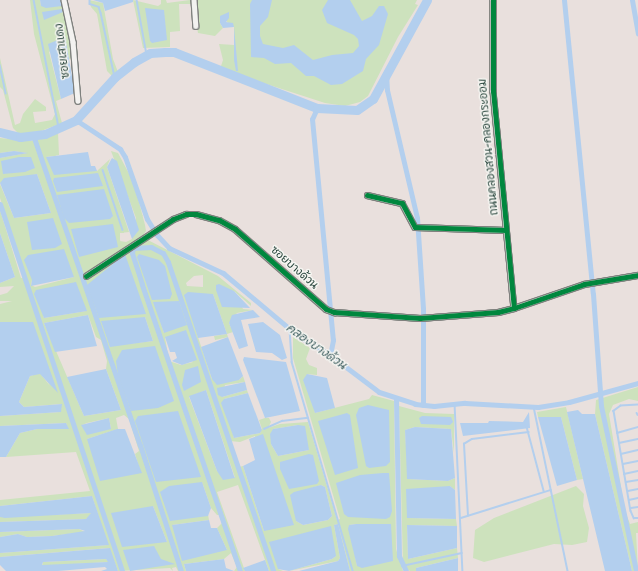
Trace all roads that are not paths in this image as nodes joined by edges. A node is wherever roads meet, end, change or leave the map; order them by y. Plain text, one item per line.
1 (64, 0) edge
2 (194, 0) edge
3 (493, 0) edge
4 (196, 26) dead end
5 (78, 101) dead end
6 (367, 195) dead end
7 (506, 230) junction
8 (638, 275) edge
9 (86, 276) dead end
10 (514, 308) junction

1 - 5 street, ซอยเสาแดง
2 - 4 street
3 - 7 street, ถนนคลองสวน-คลองกระออม
6 - 7 street
7 - 10 street, ถนนคลองสวน-คลองกระออม
8 - 10 street
9 - 10 street, ซอยบางด้วน

